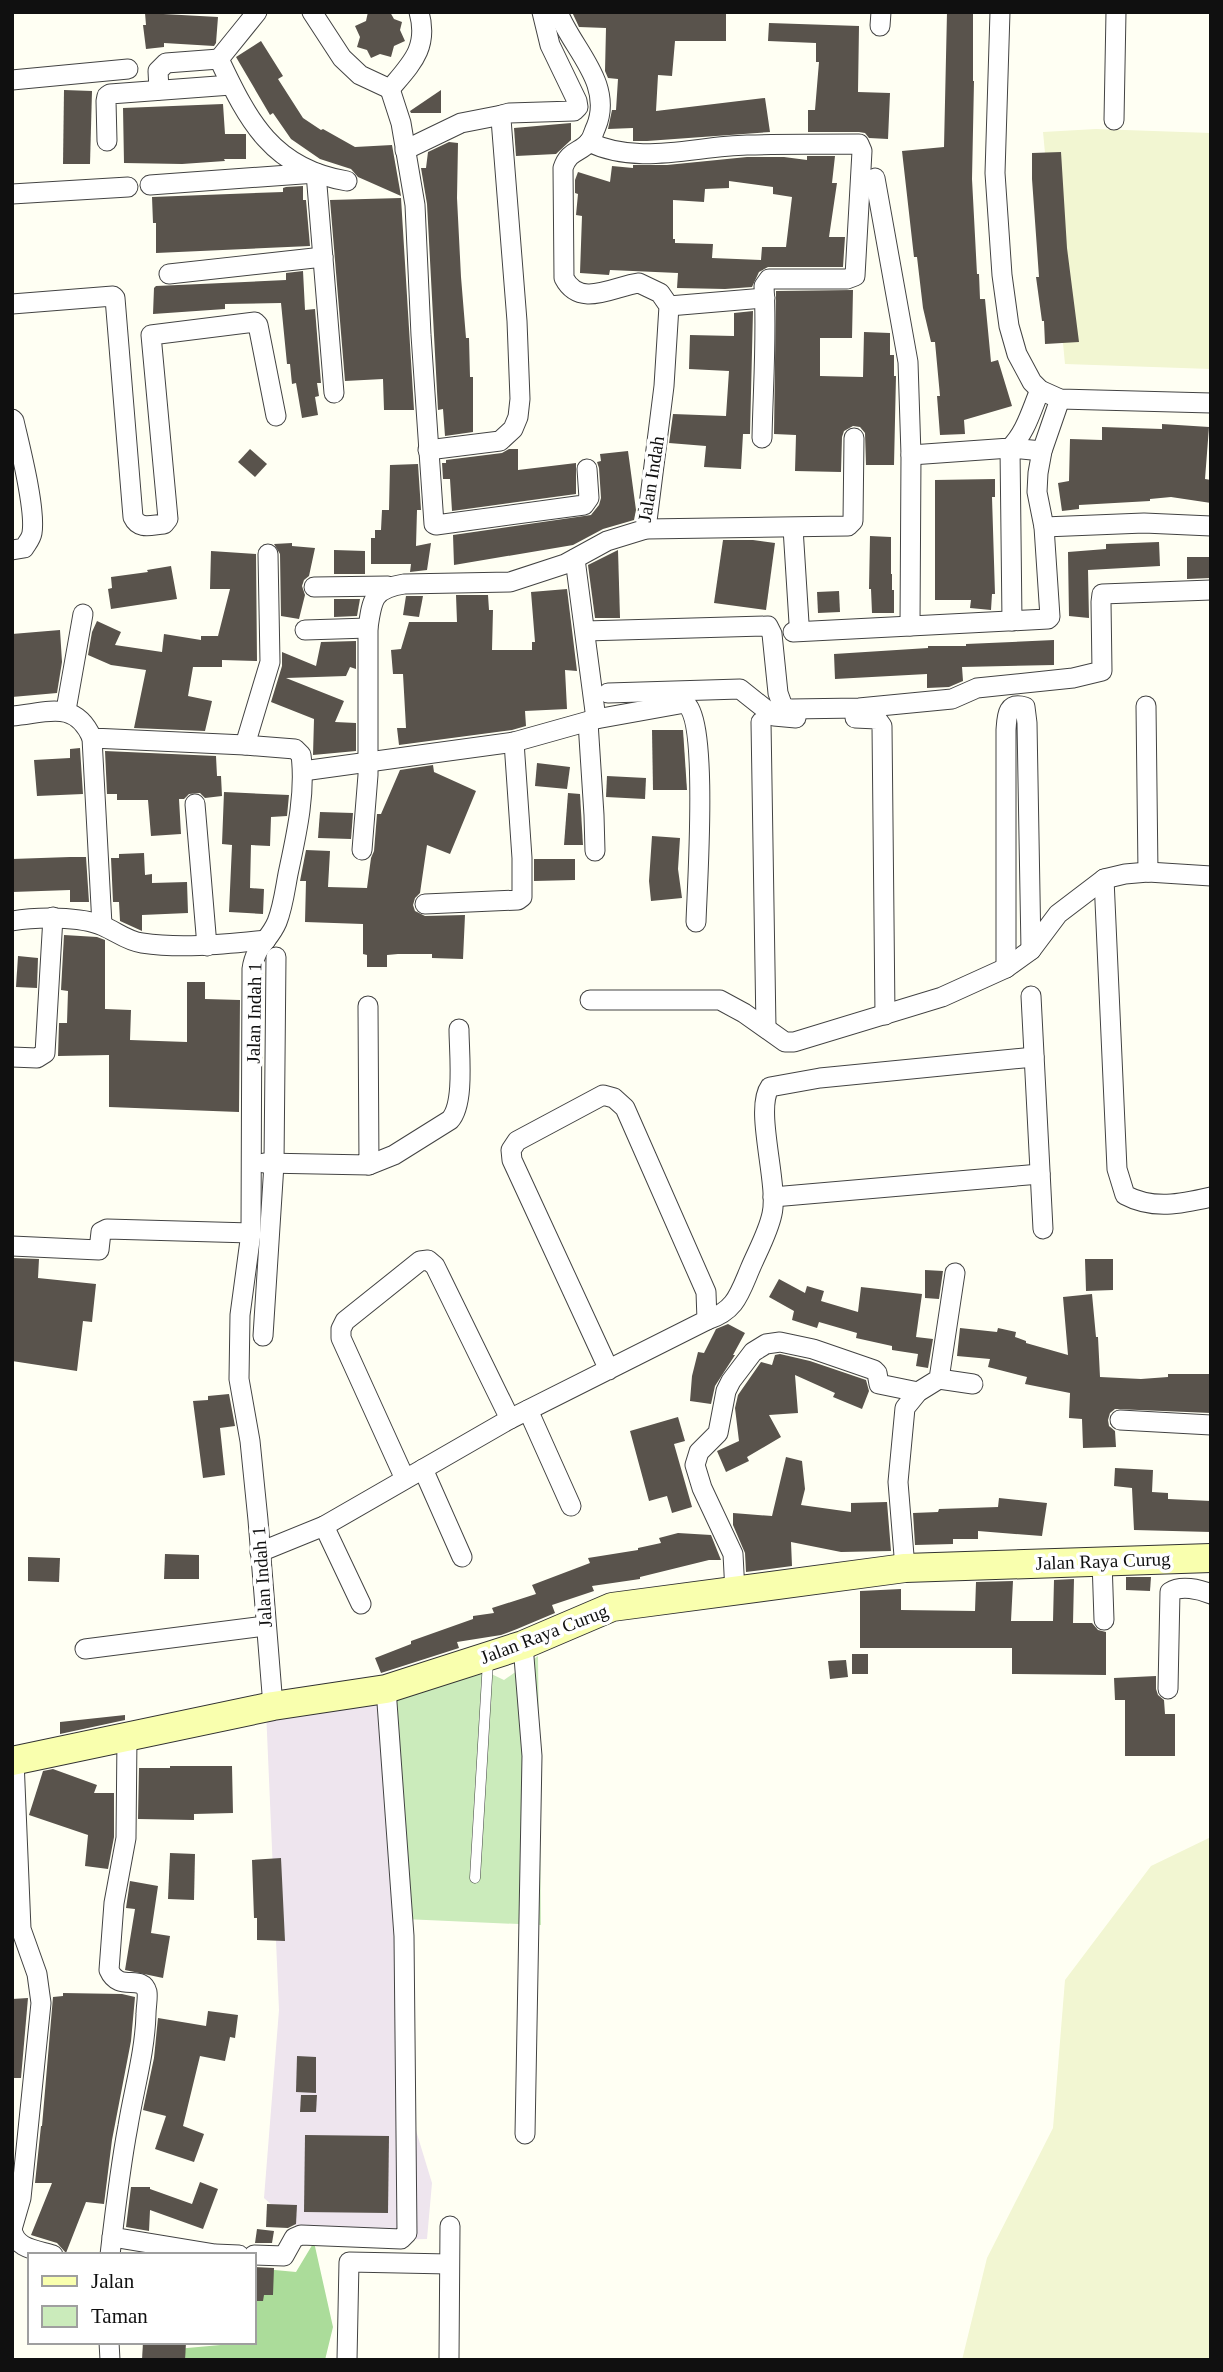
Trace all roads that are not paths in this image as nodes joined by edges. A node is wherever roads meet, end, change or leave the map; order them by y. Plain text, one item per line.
1 (257, 12) edge
2 (312, 12) edge
3 (419, 12) edge
4 (542, 12) edge
5 (558, 12) edge
6 (1000, 12) edge
7 (1116, 12) edge
8 (219, 59) junction
9 (128, 69) dead end
10 (12, 80) edge
11 (231, 85) junction
12 (390, 89) junction
13 (159, 90) junction
14 (502, 115) junction
15 (1114, 120) dead end
16 (107, 141) dead end
17 (589, 142) junction
18 (405, 150) junction
19 (316, 173) junction
20 (875, 178) dead end
21 (347, 181) dead end
22 (150, 185) dead end
23 (128, 187) dead end
24 (12, 194) edge
25 (323, 257) junction
26 (169, 274) dead end
27 (765, 298) junction
28 (12, 304) edge
29 (669, 306) junction
30 (151, 335) junction
31 (117, 339) junction
32 (1040, 390) junction
33 (334, 393) dead end
34 (1060, 399) junction
35 (1211, 403) edge
36 (276, 415) dead end
37 (12, 419) edge
38 (762, 438) dead end
39 (854, 438) dead end
40 (1010, 448) junction
41 (428, 450) junction
42 (1042, 451) junction
43 (911, 455) junction
44 (587, 469) dead end
45 (1211, 526) edge
46 (793, 527) junction
47 (1044, 527) junction
48 (646, 529) junction
49 (12, 550) edge
50 (268, 554) dead end
51 (575, 559) junction
52 (388, 586) junction
53 (314, 587) dead end
54 (1211, 590) edge
55 (83, 614) dead end
56 (1012, 621) junction
57 (910, 626) junction
58 (368, 628) junction
59 (305, 630) dead end
60 (585, 631) junction
61 (608, 693) dead end
62 (1146, 706) dead end
63 (66, 710) junction
64 (12, 716) edge
65 (592, 721) junction
66 (761, 722) dead end
67 (92, 737) junction
68 (514, 742) junction
69 (245, 745) junction
70 (368, 761) junction
71 (303, 771) junction
72 (195, 804) dead end
73 (362, 850) dead end
74 (594, 851) dead end
75 (1148, 872) junction
76 (1211, 876) edge
77 (1104, 879) junction
78 (425, 904) dead end
79 (53, 917) junction
80 (12, 920) edge
81 (696, 922) dead end
82 (102, 925) junction
83 (266, 940) junction
84 (207, 946) junction
85 (1031, 950) junction
86 (276, 957) dead end
87 (1006, 968) junction
88 (1031, 996) dead end
89 (590, 1000) dead end
90 (368, 1006) dead end
91 (885, 1015) junction
92 (766, 1028) junction
93 (459, 1029) dead end
94 (12, 1057) edge
95 (1034, 1057) junction
96 (253, 1162) junction
97 (274, 1164) junction
98 (369, 1165) junction
99 (1040, 1174) junction
100 (773, 1197) junction
101 (1211, 1198) edge
102 (1043, 1229) dead end
103 (251, 1233) junction
104 (12, 1246) edge
105 (956, 1273) dead end
106 (706, 1292) junction
107 (740, 1293) junction
108 (707, 1320) junction
109 (263, 1336) dead end
110 (609, 1370) junction
111 (939, 1378) junction
112 (973, 1384) dead end
113 (918, 1392) junction
114 (528, 1410) junction
115 (510, 1419) junction
116 (1120, 1420) dead end
117 (1211, 1425) edge
118 (423, 1469) junction
119 (405, 1479) junction
120 (571, 1506) dead end
121 (324, 1526) junction
122 (260, 1552) junction
123 (462, 1558) dead end
124 (1211, 1558) edge
125 (1102, 1561) junction
126 (905, 1568) junction
127 (735, 1592) junction
128 (1211, 1594) edge
129 (361, 1604) dead end
130 (1104, 1620) dead end
131 (265, 1626) junction
132 (523, 1645) junction
133 (85, 1649) dead end
134 (489, 1657) junction
135 (386, 1689) junction
136 (1168, 1689) dead end
137 (272, 1706) junction
138 (127, 1737) junction
139 (13, 1761) edge
140 (475, 1878) dead end
141 (525, 2134) dead end
142 (17, 2197) edge
143 (450, 2226) dead end
144 (12, 2229) edge
145 (111, 2246) edge
146 (47, 2253) edge
147 (215, 2253) edge
148 (256, 2255) edge
149 (449, 2264) junction
150 (347, 2360) edge
151 (449, 2360) edge

1 - 8 street
2 - 12 street
3 - 12 street
4 - 14 street
5 - 17 street
6 - 32 street
7 - 15 street
8 - 11 street
8 - 13 street
9 - 10 street
11 - 13 street
11 - 19 street
12 - 18 street
13 - 16 street
14 - 18 street
14 - 41 street
17 - 27 street
17 - 29 street
18 - 41 street
19 - 21 street
19 - 22 street
19 - 25 street
20 - 43 street
23 - 24 street
25 - 26 street
25 - 33 street
27 - 29 street
27 - 38 street
28 - 31 street
29 - 48 street, Jalan Indah
30 - 31 street
30 - 31 street
30 - 36 street
32 - 34 street
32 - 40 street
34 - 35 street
34 - 42 street
37 - 49 street
39 - 46 street
40 - 42 street
40 - 43 street
40 - 56 street
41 - 44 street
42 - 47 street
43 - 57 street
45 - 47 street
46 - 48 street
46 - 57 street
47 - 56 street
48 - 51 street, Jalan Indah
50 - 69 street
51 - 52 street, Jalan Indah
51 - 60 street
52 - 53 street, Jalan Indah
52 - 58 street
54 - 60 street
55 - 63 street
56 - 57 street
58 - 59 street
58 - 70 street
60 - 65 street
61 - 91 street
62 - 75 street
63 - 64 street
63 - 67 street
65 - 68 street
65 - 74 street
65 - 81 street
66 - 92 street
67 - 69 street
67 - 82 street
68 - 70 street
68 - 78 street
69 - 71 street
70 - 71 street
70 - 73 street
71 - 83 street, Jalan Indah 1
72 - 84 street
75 - 76 street
75 - 77 street
77 - 85 street
77 - 101 street
79 - 80 street
79 - 82 street
79 - 94 street
82 - 84 street
83 - 84 street
83 - 96 street, Jalan Indah 1
85 - 87 street
85 - 87 street
86 - 97 street
87 - 91 street
88 - 95 street
89 - 92 street
90 - 98 street
91 - 92 street
93 - 98 street
95 - 99 street
95 - 100 street
96 - 97 street
96 - 103 street, Jalan Indah 1
97 - 98 street
97 - 109 street
99 - 100 street
99 - 102 street
100 - 107 street
103 - 104 street
103 - 122 street, Jalan Indah 1
105 - 111 street
106 - 107 street
106 - 108 street
106 - 110 street
107 - 108 street
108 - 110 street
110 - 114 street
111 - 112 street
111 - 113 street
113 - 126 street
113 - 127 street
114 - 115 street
114 - 120 street
115 - 118 street
115 - 119 street
116 - 117 street
118 - 119 street
118 - 123 street
119 - 121 street
121 - 122 street
121 - 129 street
122 - 131 street, Jalan Indah 1
124 - 125 main road, Jalan Raya Curug
125 - 126 main road, Jalan Raya Curug
125 - 130 street
126 - 127 main road, Jalan Raya Curug
127 - 132 main road, Jalan Raya Curug
128 - 136 street
131 - 133 street
131 - 137 street, Jalan Indah 1
132 - 134 main road, Jalan Raya Curug
132 - 141 street
134 - 135 main road, Jalan Raya Curug
134 - 140 lane
135 - 137 main road, Jalan Raya Curug
135 - 148 street
137 - 138 main road, Jalan Raya Curug
138 - 139 main road, Jalan Raya Curug
138 - 145 street
139 - 142 street
142 - 144 street
143 - 149 street
144 - 146 street
145 - 147 street
149 - 150 street
149 - 151 street

